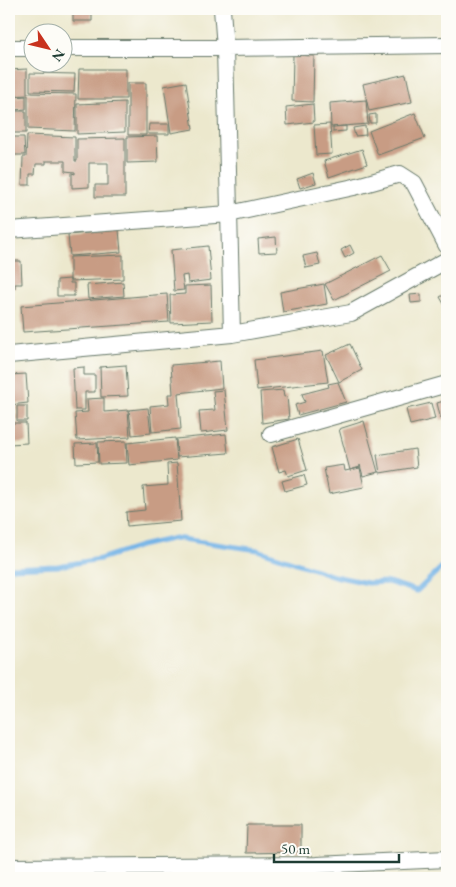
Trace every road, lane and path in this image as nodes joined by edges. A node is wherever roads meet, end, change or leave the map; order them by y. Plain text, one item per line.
1 (222, 9) edge
2 (447, 45) edge
3 (9, 48) edge
4 (22, 48) edge
5 (72, 48) edge
6 (225, 48) junction
7 (229, 214) junction
8 (9, 230) edge
9 (447, 246) edge
10 (447, 260) edge
11 (232, 334) junction
12 (9, 355) edge
13 (447, 384) edge
14 (271, 434) dead end
15 (447, 859) edge
16 (9, 867) edge
17 (315, 872) edge

1 - 6 street
2 - 6 street
3 - 4 street
5 - 6 street
6 - 7 street
7 - 8 street
7 - 9 street
7 - 11 street
10 - 11 street
11 - 12 street
13 - 14 street
15 - 17 street
16 - 17 street

